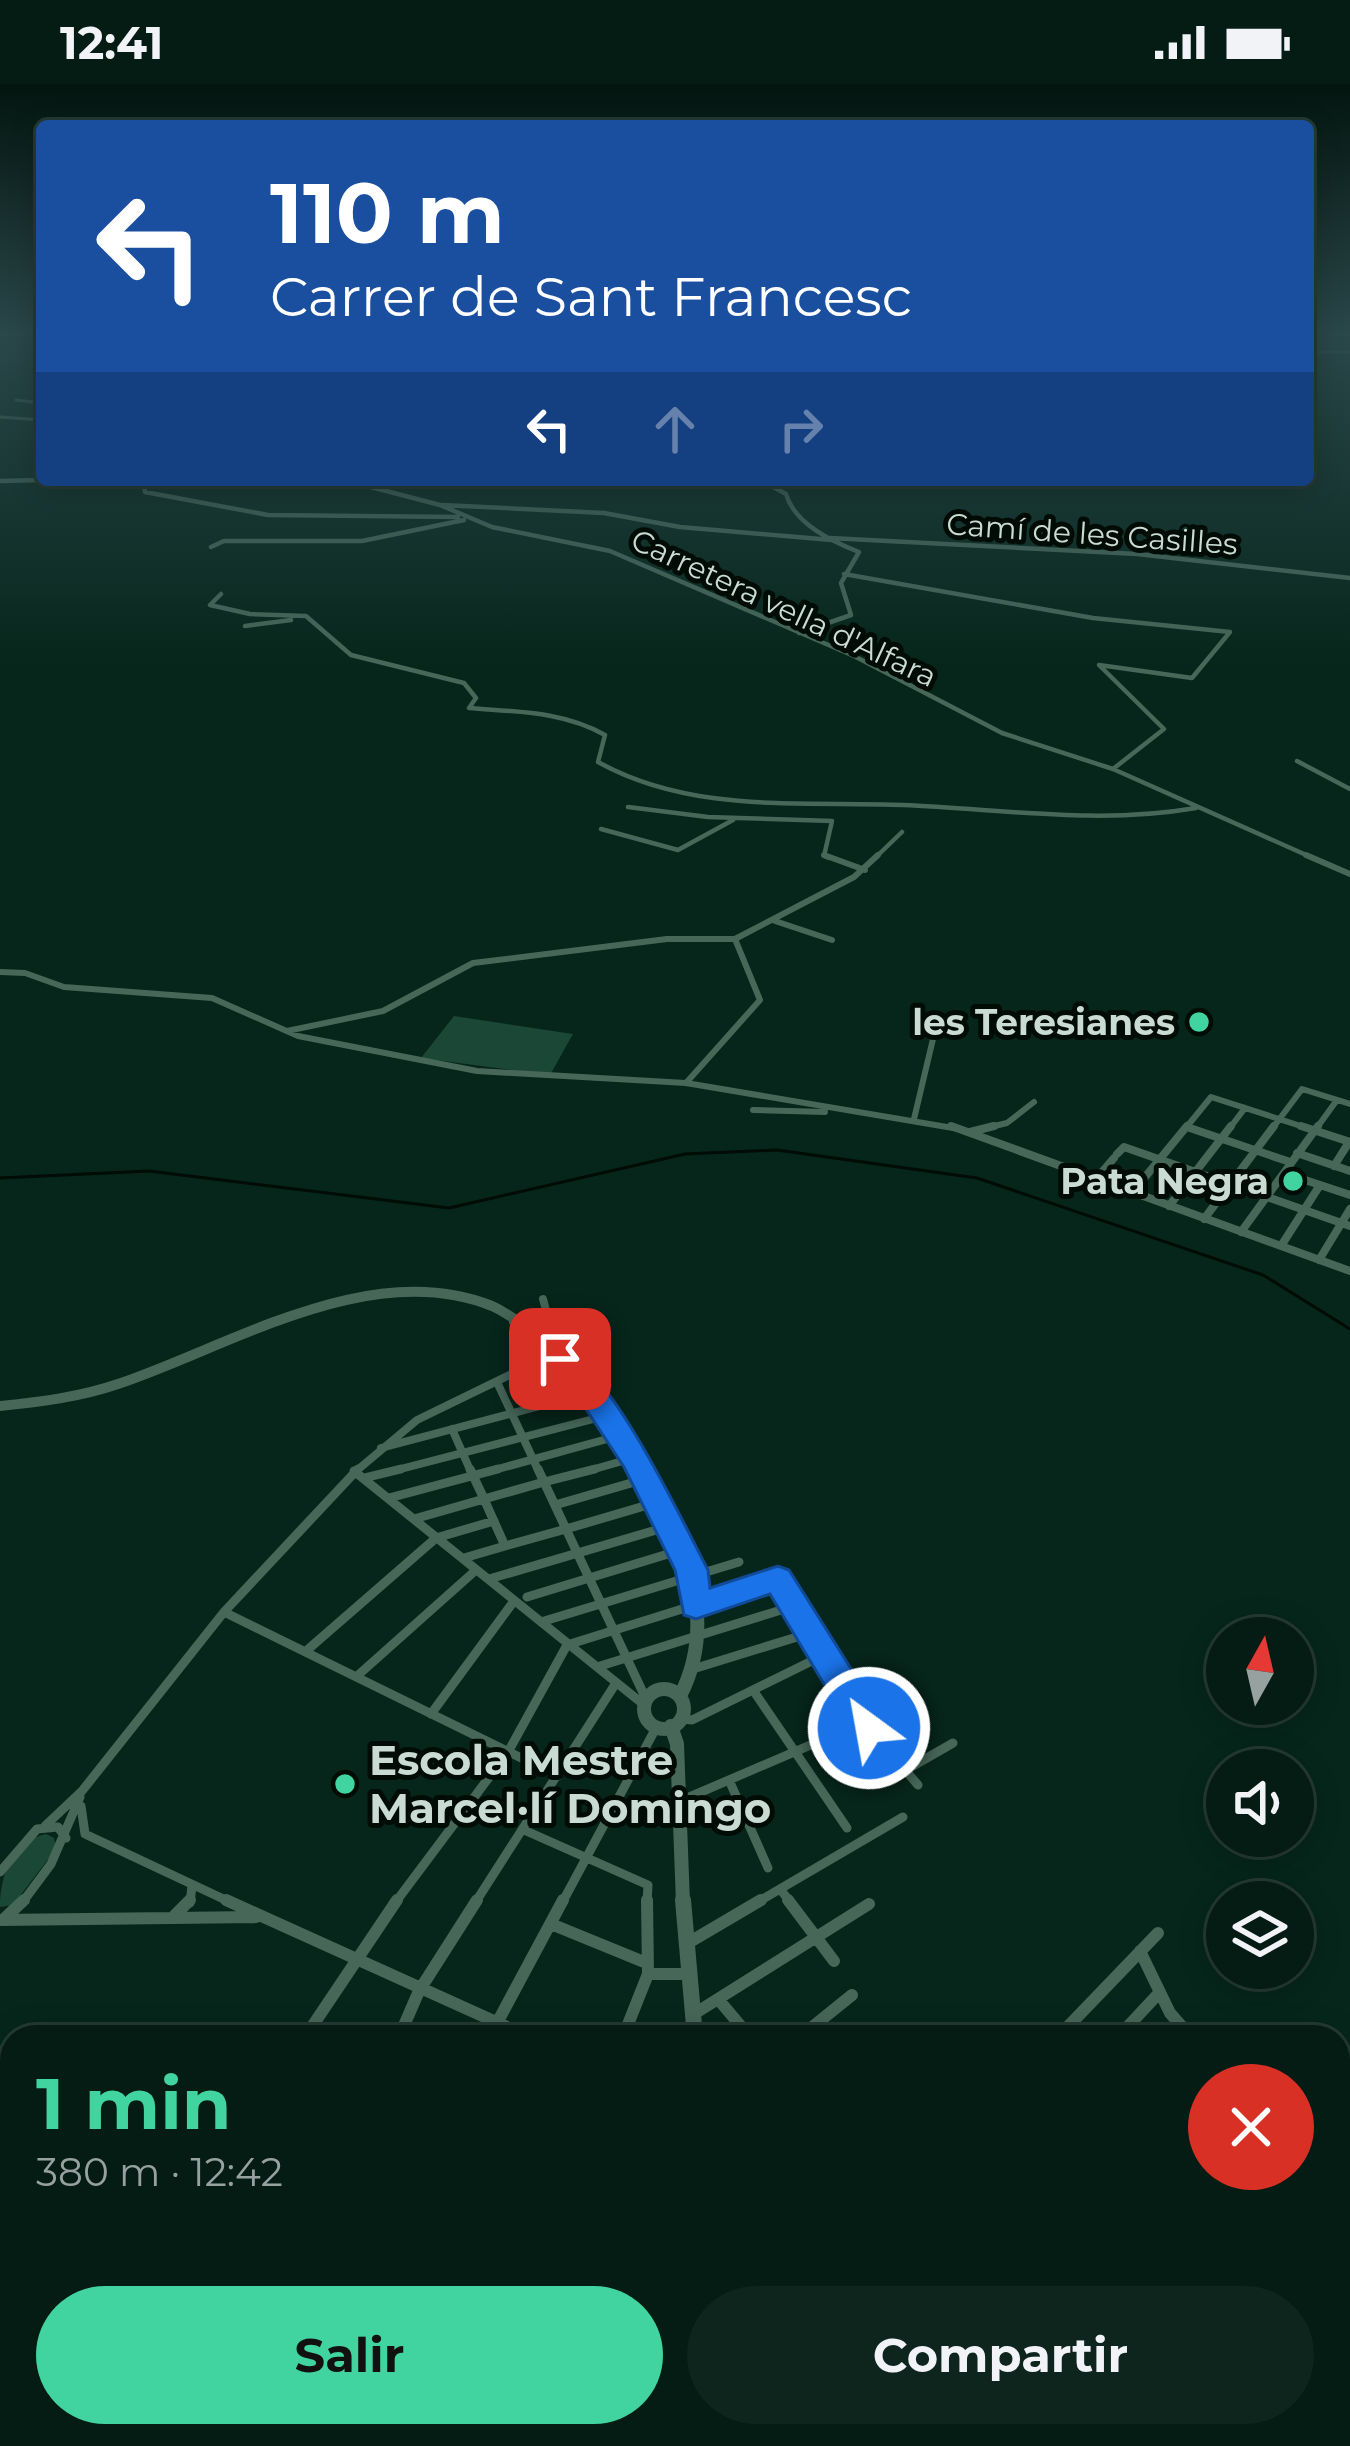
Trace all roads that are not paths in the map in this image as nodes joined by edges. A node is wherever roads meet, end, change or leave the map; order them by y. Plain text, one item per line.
1 (36, 480) edge
2 (0, 481) edge
3 (144, 486) edge
4 (367, 486) edge
5 (772, 486) edge
6 (440, 505) junction
7 (463, 518) junction
8 (831, 539) junction
9 (211, 547) dead end
10 (844, 574) junction
11 (1343, 577) edge
12 (221, 594) dead end
13 (309, 618) junction
14 (244, 626) dead end
15 (797, 634) junction
16 (1297, 761) dead end
17 (1113, 769) junction
18 (1350, 789) edge
19 (628, 807) dead end
20 (1196, 808) junction
21 (736, 819) junction
22 (601, 829) dead end
23 (902, 832) dead end
24 (865, 870) junction
25 (1350, 874) edge
26 (774, 920) junction
27 (735, 940) junction
28 (832, 940) dead end
29 (0, 972) edge
30 (942, 1026) dead end
31 (286, 1032) junction
32 (686, 1083) junction
33 (1337, 1100) junction
34 (1034, 1102) dead end
35 (1350, 1104) edge
36 (1245, 1108) junction
37 (753, 1110) dead end
38 (839, 1111) junction
39 (914, 1119) junction
40 (1278, 1119) junction
41 (1186, 1127) junction
42 (1315, 1131) junction
43 (969, 1133) junction
44 (1221, 1138) junction
45 (1350, 1142) edge
46 (1254, 1150) junction
47 (1297, 1153) junction
48 (1160, 1159) junction
49 (1290, 1162) junction
50 (1334, 1166) junction
51 (1350, 1171) edge
52 (1196, 1172) junction
53 (1284, 1173) junction
54 (1096, 1179) junction
55 (1229, 1184) junction
56 (1319, 1185) junction
57 (1132, 1193) junction
58 (1350, 1195) edge
59 (1267, 1196) junction
60 (1169, 1206) junction
61 (1304, 1209) junction
62 (1350, 1209) edge
63 (1204, 1219) junction
64 (1346, 1224) edge
65 (1241, 1232) junction
66 (1281, 1246) junction
67 (1318, 1260) junction
68 (1350, 1271) edge
69 (543, 1299) dead end
70 (512, 1319) junction
71 (547, 1334) junction
72 (520, 1342) junction
73 (538, 1360) junction
74 (500, 1380) junction
75 (589, 1393) junction
76 (0, 1406) edge
77 (512, 1414) junction
78 (604, 1416) junction
79 (452, 1430) junction
80 (618, 1436) junction
81 (524, 1438) junction
82 (378, 1449) junction
83 (463, 1454) junction
84 (633, 1457) junction
85 (533, 1459) junction
86 (358, 1475) junction
87 (473, 1475) junction
88 (645, 1478) junction
89 (545, 1483) junction
90 (388, 1499) junction
91 (484, 1499) junction
92 (658, 1502) junction
93 (555, 1505) junction
94 (412, 1519) junction
95 (494, 1522) junction
96 (670, 1526) junction
97 (566, 1529) junction
98 (436, 1538) junction
99 (505, 1546) junction
100 (682, 1550) junction
101 (578, 1553) junction
102 (463, 1559) junction
103 (740, 1562) dead end
104 (476, 1570) junction
105 (692, 1576) junction
106 (590, 1578) junction
107 (487, 1580) junction
108 (527, 1597) dead end
109 (514, 1601) junction
110 (602, 1604) junction
111 (696, 1606) junction
112 (794, 1606) junction
113 (224, 1612) junction
114 (536, 1620) junction
115 (614, 1630) junction
116 (810, 1633) junction
117 (697, 1637) junction
118 (567, 1645) junction
119 (305, 1652) junction
120 (824, 1655) junction
121 (627, 1658) junction
122 (595, 1667) junction
123 (693, 1669) junction
124 (356, 1677) junction
125 (616, 1683) junction
126 (753, 1690) junction
127 (680, 1696) junction
128 (644, 1701) junction
129 (430, 1714) junction
130 (864, 1722) junction
131 (670, 1724) junction
132 (953, 1743) dead end
133 (508, 1752) junction
134 (796, 1752) junction
135 (906, 1770) junction
136 (558, 1776) junction
137 (729, 1780) junction
138 (918, 1785) dead end
139 (82, 1791) junction
140 (679, 1802) junction
141 (904, 1817) dead end
142 (45, 1826) junction
143 (847, 1828) dead end
144 (524, 1830) junction
145 (85, 1834) junction
146 (67, 1839) junction
147 (585, 1859) junction
148 (768, 1868) dead end
149 (0, 1872) edge
150 (190, 1883) junction
151 (780, 1889) junction
152 (869, 1904) dead end
153 (258, 1916) junction
154 (168, 1918) junction
155 (1, 1920) edge
156 (550, 1924) junction
157 (1158, 1933) dead end
158 (816, 1939) junction
159 (686, 1944) junction
160 (1140, 1951) junction
161 (353, 1959) junction
162 (834, 1961) dead end
163 (646, 1968) junction
164 (689, 1974) junction
165 (419, 1991) junction
166 (1160, 1992) junction
167 (852, 1995) dead end
168 (718, 1999) junction
169 (693, 2014) junction
170 (497, 2023) junction
171 (312, 2025) edge
172 (404, 2025) edge
173 (502, 2025) edge
174 (627, 2025) edge
175 (693, 2025) edge
176 (740, 2025) edge
177 (815, 2025) edge
178 (1069, 2025) edge
179 (1129, 2025) edge
180 (1183, 2025) edge

1 - 2 street
3 - 7 street
4 - 6 street, Carretera vella d'Alfara
5 - 8 street
6 - 7 street, Carretera vella d'Alfara
6 - 8 street, Camí de les Casilles
7 - 9 street
7 - 15 street, Carretera vella d'Alfara
8 - 10 street
8 - 11 street, Camí de les Casilles
10 - 15 street
10 - 17 street
12 - 13 street
13 - 14 street
13 - 20 street
15 - 17 street, Carretera vella d'Alfara
16 - 18 street
17 - 20 street, Carretera vella d'Alfara
19 - 21 street
20 - 25 street, Carretera vella d'Alfara
21 - 22 street
21 - 24 street
23 - 24 street
24 - 26 street
26 - 27 street
26 - 28 street
27 - 31 street
27 - 32 street
29 - 31 street
30 - 39 street
31 - 32 street
32 - 38 street
33 - 35 street
33 - 40 street
33 - 42 street
34 - 43 street
36 - 40 street
36 - 41 street
36 - 44 street
37 - 38 street
38 - 39 street
39 - 43 street
40 - 42 street
40 - 46 street
41 - 44 street
41 - 48 street
42 - 45 street
42 - 47 street
43 - 54 street
44 - 46 street
44 - 52 street
45 - 50 street
46 - 49 street
46 - 55 street
47 - 49 street
47 - 50 street
48 - 52 street
48 - 54 street
48 - 57 street
49 - 53 street
50 - 51 street
52 - 55 street
52 - 60 street
53 - 56 street
53 - 59 street
54 - 57 street
55 - 59 street
55 - 63 street
56 - 58 street
56 - 61 street
57 - 60 street
59 - 61 street
59 - 65 street
60 - 63 street
61 - 64 street
61 - 66 street
62 - 64 street
63 - 65 street
64 - 67 street
65 - 66 street
66 - 67 street
67 - 68 street
69 - 71 street
70 - 71 street
70 - 72 street
70 - 76 street
71 - 72 street
71 - 73 street
72 - 73 street
73 - 74 street
73 - 75 street
74 - 77 street
74 - 82 street
75 - 77 street
75 - 78 street
77 - 79 street
77 - 81 street
78 - 80 street
78 - 81 street
79 - 82 street
79 - 83 street
80 - 84 street
80 - 85 street
81 - 83 street
81 - 85 street
82 - 86 street
83 - 86 street
83 - 87 street
84 - 88 street
84 - 89 street
85 - 87 street
85 - 89 street
86 - 90 street
86 - 113 street
87 - 90 street
87 - 91 street
88 - 92 street
88 - 93 street
89 - 91 street
89 - 93 street
90 - 94 street
91 - 94 street
91 - 95 street
92 - 96 street
92 - 97 street
93 - 97 street
94 - 98 street
95 - 98 street
95 - 99 street
96 - 100 street
96 - 101 street
97 - 99 street
97 - 101 street
98 - 102 street
98 - 119 street
99 - 102 street
100 - 105 street
100 - 106 street
101 - 106 street
101 - 107 street
102 - 104 street
103 - 105 street
104 - 107 street
104 - 124 street
105 - 110 street
105 - 111 street
106 - 108 street
106 - 110 street
107 - 109 street
109 - 114 street
109 - 129 street
110 - 114 street
110 - 115 street
111 - 112 street
111 - 115 street
111 - 117 street
112 - 116 street
112 - 117 street
113 - 119 street
113 - 139 street
114 - 118 street
115 - 118 street
115 - 121 street
116 - 120 street
116 - 123 street
117 - 121 street
117 - 123 street
118 - 122 street
118 - 133 street
119 - 124 street
120 - 126 street
120 - 130 street
121 - 122 street
121 - 128 street
122 - 125 street
123 - 127 street
124 - 129 street
125 - 128 street
125 - 136 street
126 - 131 street
126 - 134 street
127 - 128 street
127 - 131 street
128 - 131 street
129 - 133 street
130 - 134 street
130 - 135 street
131 - 140 street
131 - 147 street
132 - 135 street
133 - 136 street
133 - 161 street
134 - 137 street
134 - 143 street
135 - 138 street
136 - 144 street
137 - 140 street
137 - 148 street
139 - 142 street
139 - 145 street
139 - 146 street
140 - 159 street
141 - 151 street
142 - 146 street
142 - 149 street
144 - 147 street
144 - 165 street
145 - 146 street
145 - 150 street
146 - 155 street
147 - 156 street
147 - 163 street
150 - 153 street
150 - 154 street
151 - 158 street
151 - 159 street
152 - 158 street
153 - 154 street
153 - 161 street
154 - 155 street
156 - 163 street
156 - 170 street
157 - 160 street
158 - 162 street
158 - 168 street
159 - 164 street
160 - 166 street
160 - 178 street
161 - 165 street
161 - 171 street
163 - 164 street
163 - 174 street
164 - 169 street
165 - 170 street
165 - 172 street
166 - 179 street
166 - 180 street
167 - 177 street
168 - 169 street
168 - 176 street
169 - 175 street
170 - 173 street

